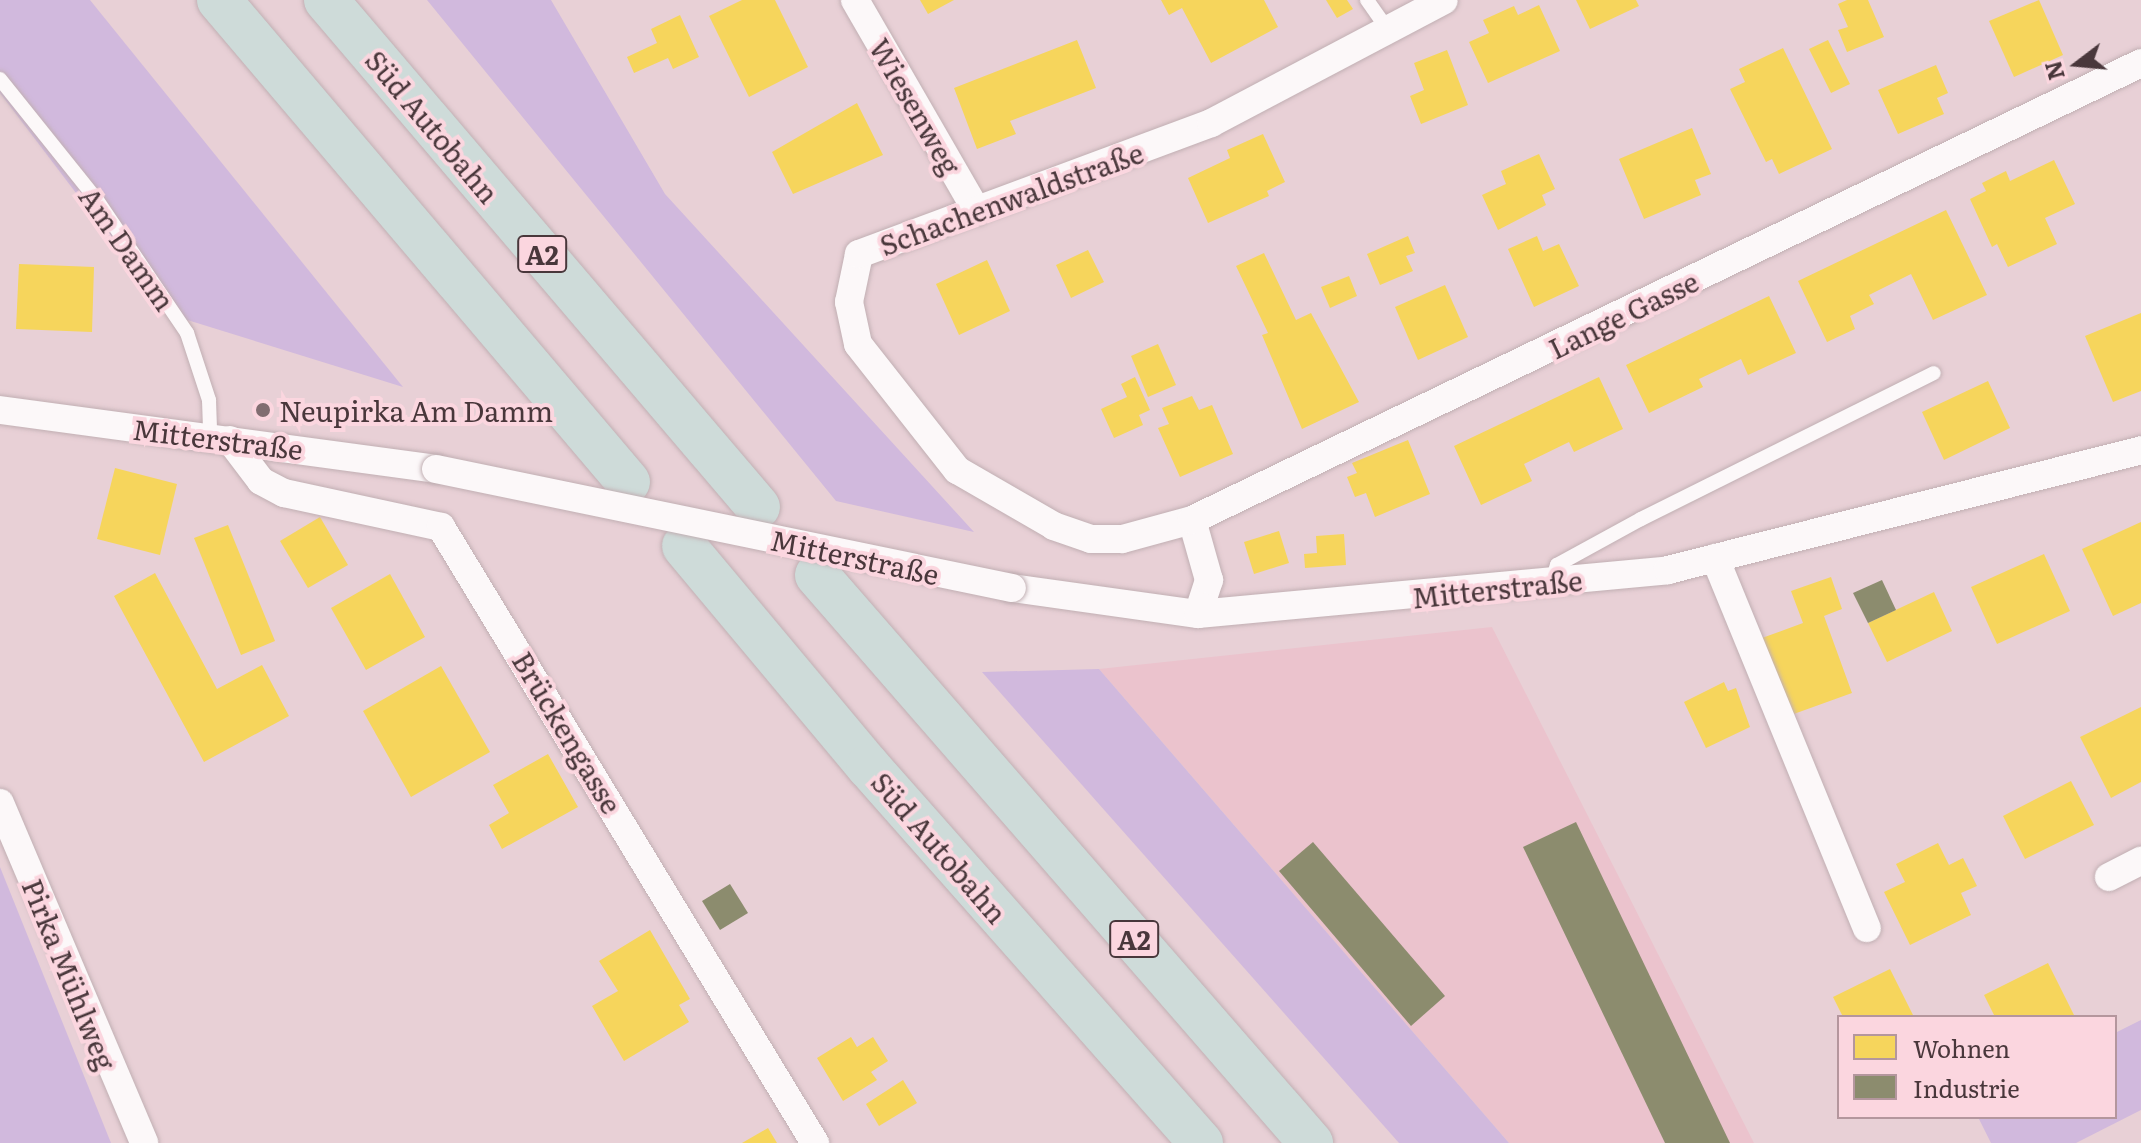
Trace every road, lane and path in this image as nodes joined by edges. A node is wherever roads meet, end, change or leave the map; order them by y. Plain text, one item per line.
1 (219, 0) edge
2 (326, 0) edge
3 (855, 0) edge
4 (1367, 0) edge
5 (1444, 0) edge
6 (1388, 30) junction
7 (2141, 63) edge
8 (0, 79) edge
9 (977, 211) junction
10 (1934, 373) dead end
11 (0, 410) edge
12 (220, 439) junction
13 (2141, 450) edge
14 (628, 482) dead end
15 (758, 507) dead end
16 (1192, 520) junction
17 (684, 546) dead end
18 (1715, 558) junction
19 (817, 575) dead end
20 (1551, 582) junction
21 (1198, 614) junction
22 (0, 803) edge
23 (2141, 861) edge
24 (2109, 877) dead end
25 (1867, 928) dead end
26 (144, 1143) edge
27 (815, 1143) edge
28 (1201, 1143) edge
29 (1311, 1143) edge

1 - 14 highway
2 - 15 highway, Süd Autobahn / A2
3 - 9 street, Wiesenweg
4 - 6 lane
5 - 6 street, Schachenwaldstraße
6 - 9 street, Schachenwaldstraße
7 - 16 street, Lange Gasse
8 - 12 lane, Am Damm
9 - 16 street, Schachenwaldstraße
10 - 20 lane
11 - 12 street, Mitterstraße
12 - 21 street, Mitterstraße, bridge
12 - 27 street, Brückengasse
13 - 18 street, Mitterstraße
16 - 21 street
17 - 28 highway, Süd Autobahn
18 - 20 street, Mitterstraße
18 - 25 street
19 - 29 highway, A2
20 - 21 street, Mitterstraße
22 - 26 street, Pirka Mühlweg
23 - 24 street

